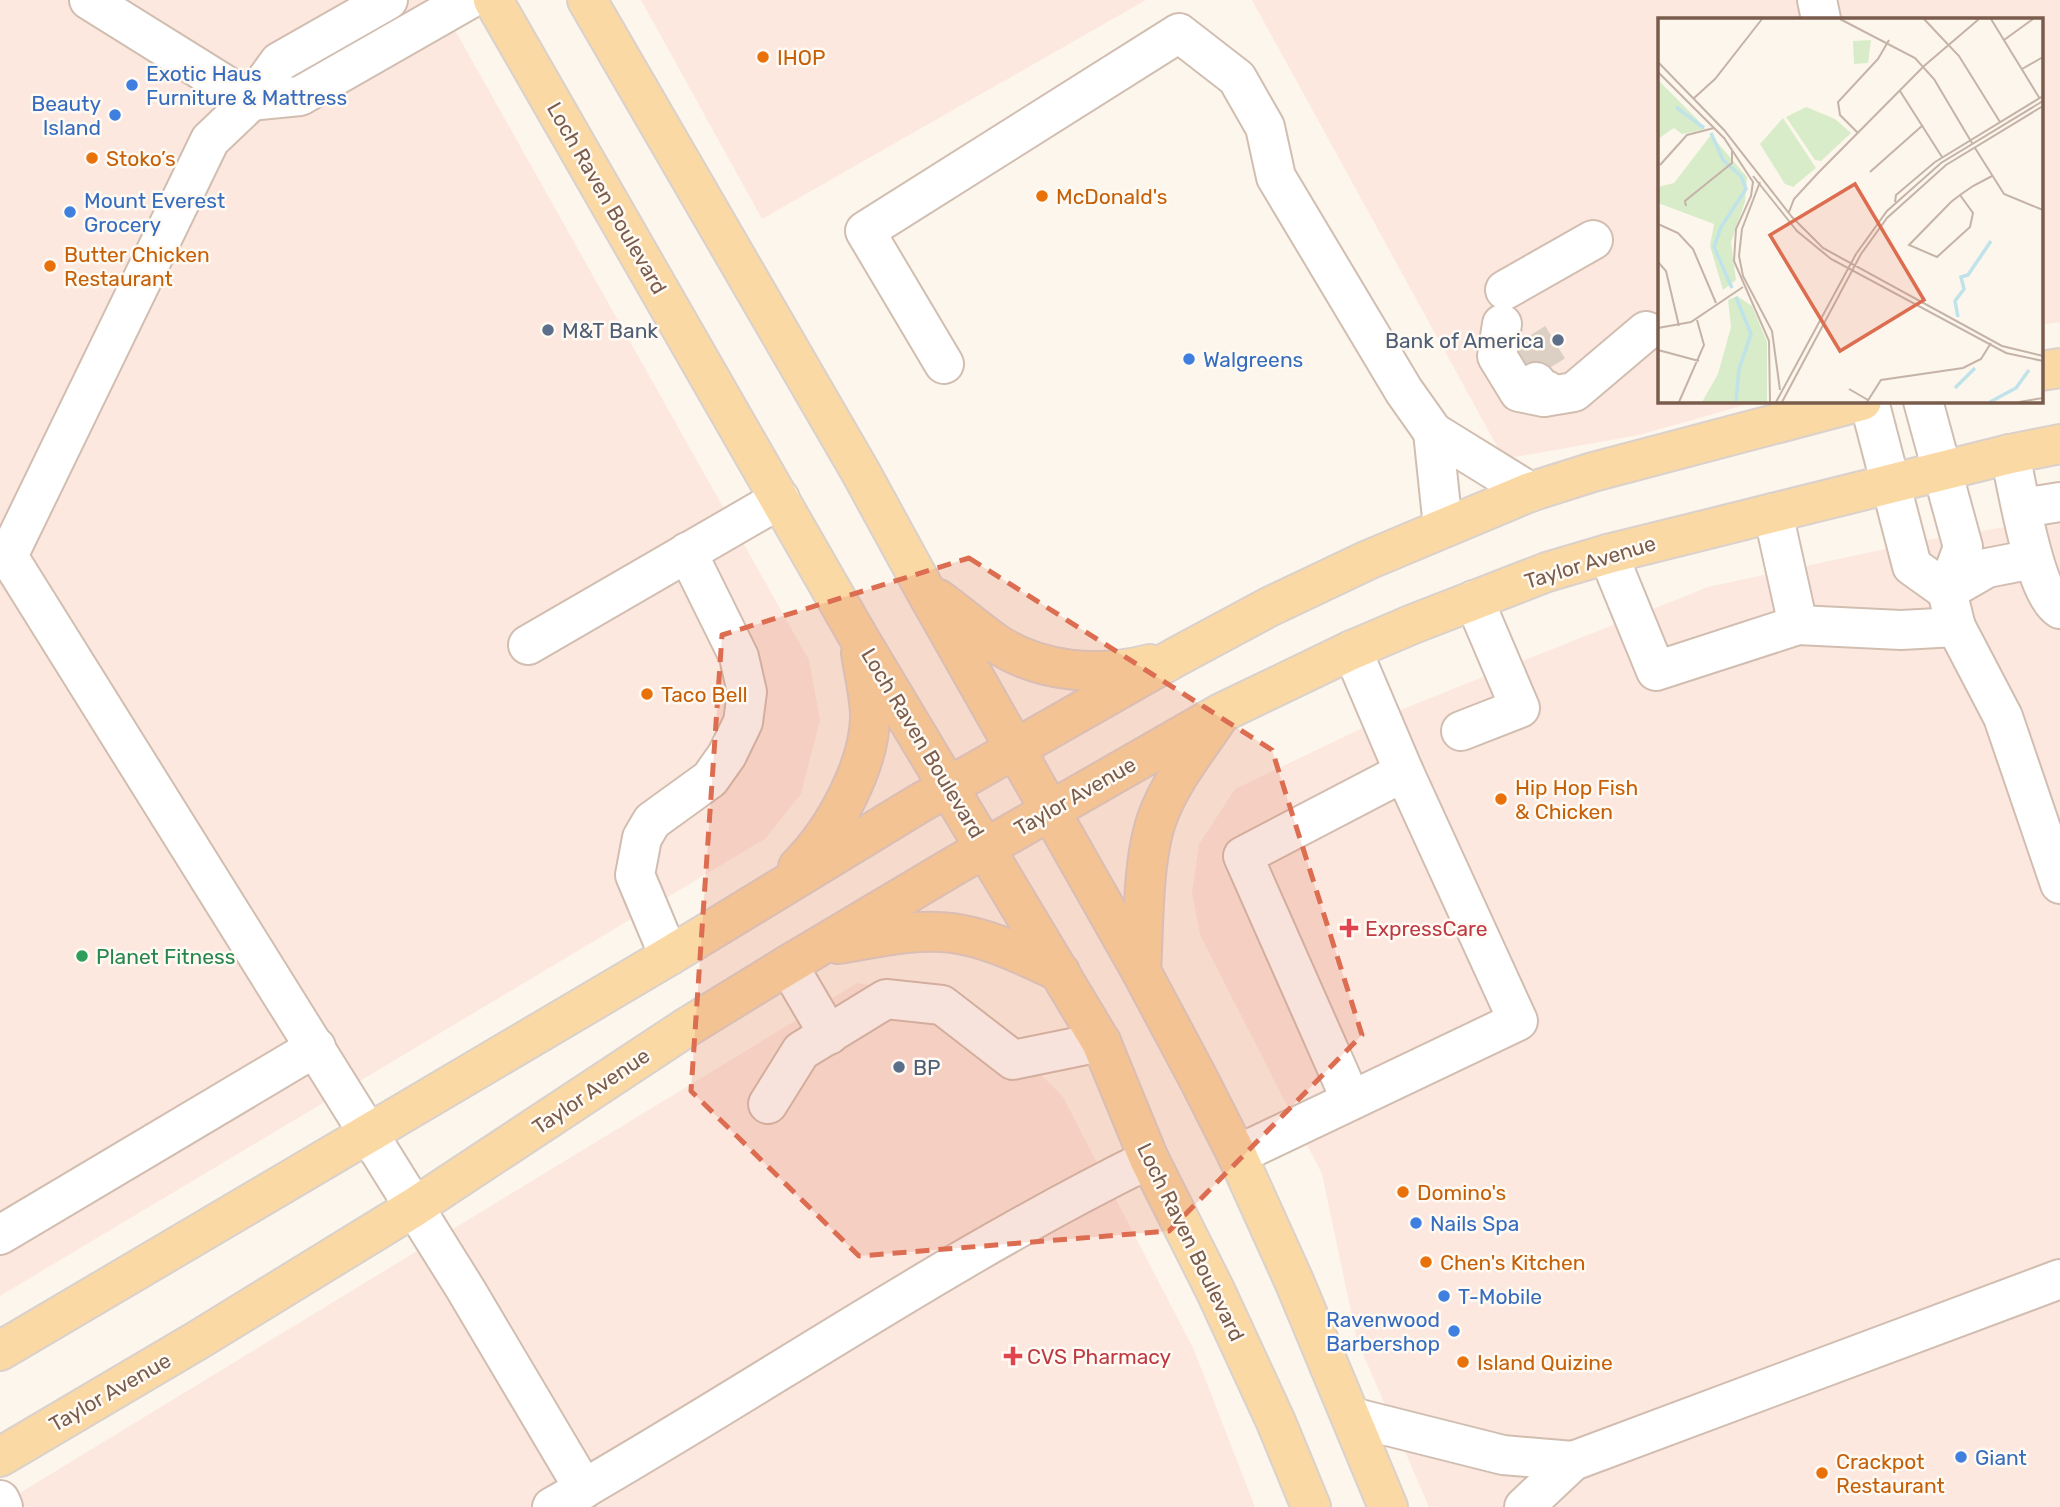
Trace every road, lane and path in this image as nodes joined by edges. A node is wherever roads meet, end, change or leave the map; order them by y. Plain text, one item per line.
1 (89, 0) edge
2 (388, 0) edge
3 (468, 0) edge
4 (493, 0) edge
5 (586, 0) edge
6 (1817, 0) edge
7 (1821, 18) edge
8 (251, 101) junction
9 (1592, 240) dead end
10 (1646, 331) dead end
11 (944, 364) dead end
12 (2060, 369) edge
13 (2042, 371) edge
14 (1858, 402) edge
15 (1869, 402) edge
16 (1923, 402) edge
17 (1433, 432) junction
18 (2060, 444) edge
19 (2010, 454) junction
20 (1943, 472) junction
21 (1891, 485) junction
22 (1530, 492) junction
23 (780, 499) junction
24 (2060, 502) edge
25 (2022, 508) junction
26 (1773, 513) junction
27 (1443, 527) junction
28 (687, 552) junction
29 (1608, 554) junction
30 (2033, 559) junction
31 (925, 590) junction
32 (1474, 600) junction
33 (1952, 609) junction
34 (2060, 609) edge
35 (1798, 625) junction
36 (859, 638) junction
37 (528, 645) dead end
38 (1352, 650) junction
39 (1176, 657) junction
40 (1221, 713) junction
41 (1461, 731) dead end
42 (1016, 750) junction
43 (1404, 772) junction
44 (950, 787) junction
45 (1050, 810) junction
46 (987, 848) junction
47 (2060, 884) edge
48 (757, 903) junction
49 (669, 956) junction
50 (803, 956) junction
51 (1142, 971) junction
52 (1060, 972) junction
53 (829, 1035) junction
54 (1101, 1042) junction
55 (316, 1047) junction
56 (1351, 1100) junction
57 (768, 1104) dead end
58 (369, 1133) junction
59 (1237, 1155) junction
60 (1149, 1159) junction
61 (413, 1208) junction
62 (0, 1235) edge
63 (2060, 1279) edge
64 (0, 1351) edge
65 (1352, 1418) junction
66 (0, 1457) edge
67 (1573, 1461) junction
68 (568, 1498) edge
69 (0, 1500) edge
70 (3, 1507) edge
71 (1311, 1507) edge
72 (1388, 1507) edge
73 (1524, 1507) edge

1 - 8 lane
2 - 8 lane
3 - 8 lane
4 - 23 main road, Loch Raven Boulevard
5 - 31 main road
6 - 7 lane
8 - 55 lane
9 - 10 lane
11 - 17 lane
12 - 13 main road
14 - 22 main road
15 - 21 lane
16 - 20 lane
17 - 22 lane
17 - 27 lane
18 - 19 main road, Taylor Avenue
19 - 20 main road, Taylor Avenue
19 - 25 lane
20 - 21 main road, Taylor Avenue
20 - 33 lane
21 - 26 main road, Taylor Avenue
21 - 33 lane
22 - 27 main road
23 - 28 lane
23 - 36 main road, Loch Raven Boulevard
24 - 25 lane
25 - 30 lane
26 - 29 main road, Taylor Avenue
26 - 35 lane
27 - 39 main road
28 - 37 lane
28 - 49 lane
29 - 32 main road, Taylor Avenue
29 - 35 lane
30 - 33 lane
30 - 34 lane
31 - 39 main road
31 - 42 main road
32 - 38 main road, Taylor Avenue
32 - 41 lane
33 - 35 lane
33 - 47 lane
36 - 44 main road, Loch Raven Boulevard
36 - 48 main road
38 - 40 main road, Taylor Avenue
38 - 43 lane
39 - 42 main road
40 - 45 main road, Taylor Avenue
40 - 51 main road
42 - 44 main road
42 - 45 main road
43 - 56 lane
43 - 56 lane
44 - 46 main road, Loch Raven Boulevard
44 - 48 main road
45 - 46 main road, Taylor Avenue
45 - 51 main road
46 - 50 main road, Taylor Avenue
46 - 52 main road, Loch Raven Boulevard
48 - 49 main road
49 - 58 main road
50 - 52 main road
50 - 53 lane
50 - 61 main road, Taylor Avenue
51 - 59 main road
52 - 54 main road, Loch Raven Boulevard
53 - 54 lane
53 - 57 lane
54 - 60 main road, Loch Raven Boulevard
55 - 58 lane
55 - 62 lane
56 - 59 lane
58 - 61 lane
58 - 64 main road
59 - 65 main road
60 - 68 lane
60 - 71 main road, Loch Raven Boulevard
61 - 66 main road, Taylor Avenue
61 - 68 lane
63 - 67 lane
65 - 67 lane
65 - 72 main road
67 - 73 lane
69 - 70 lane

